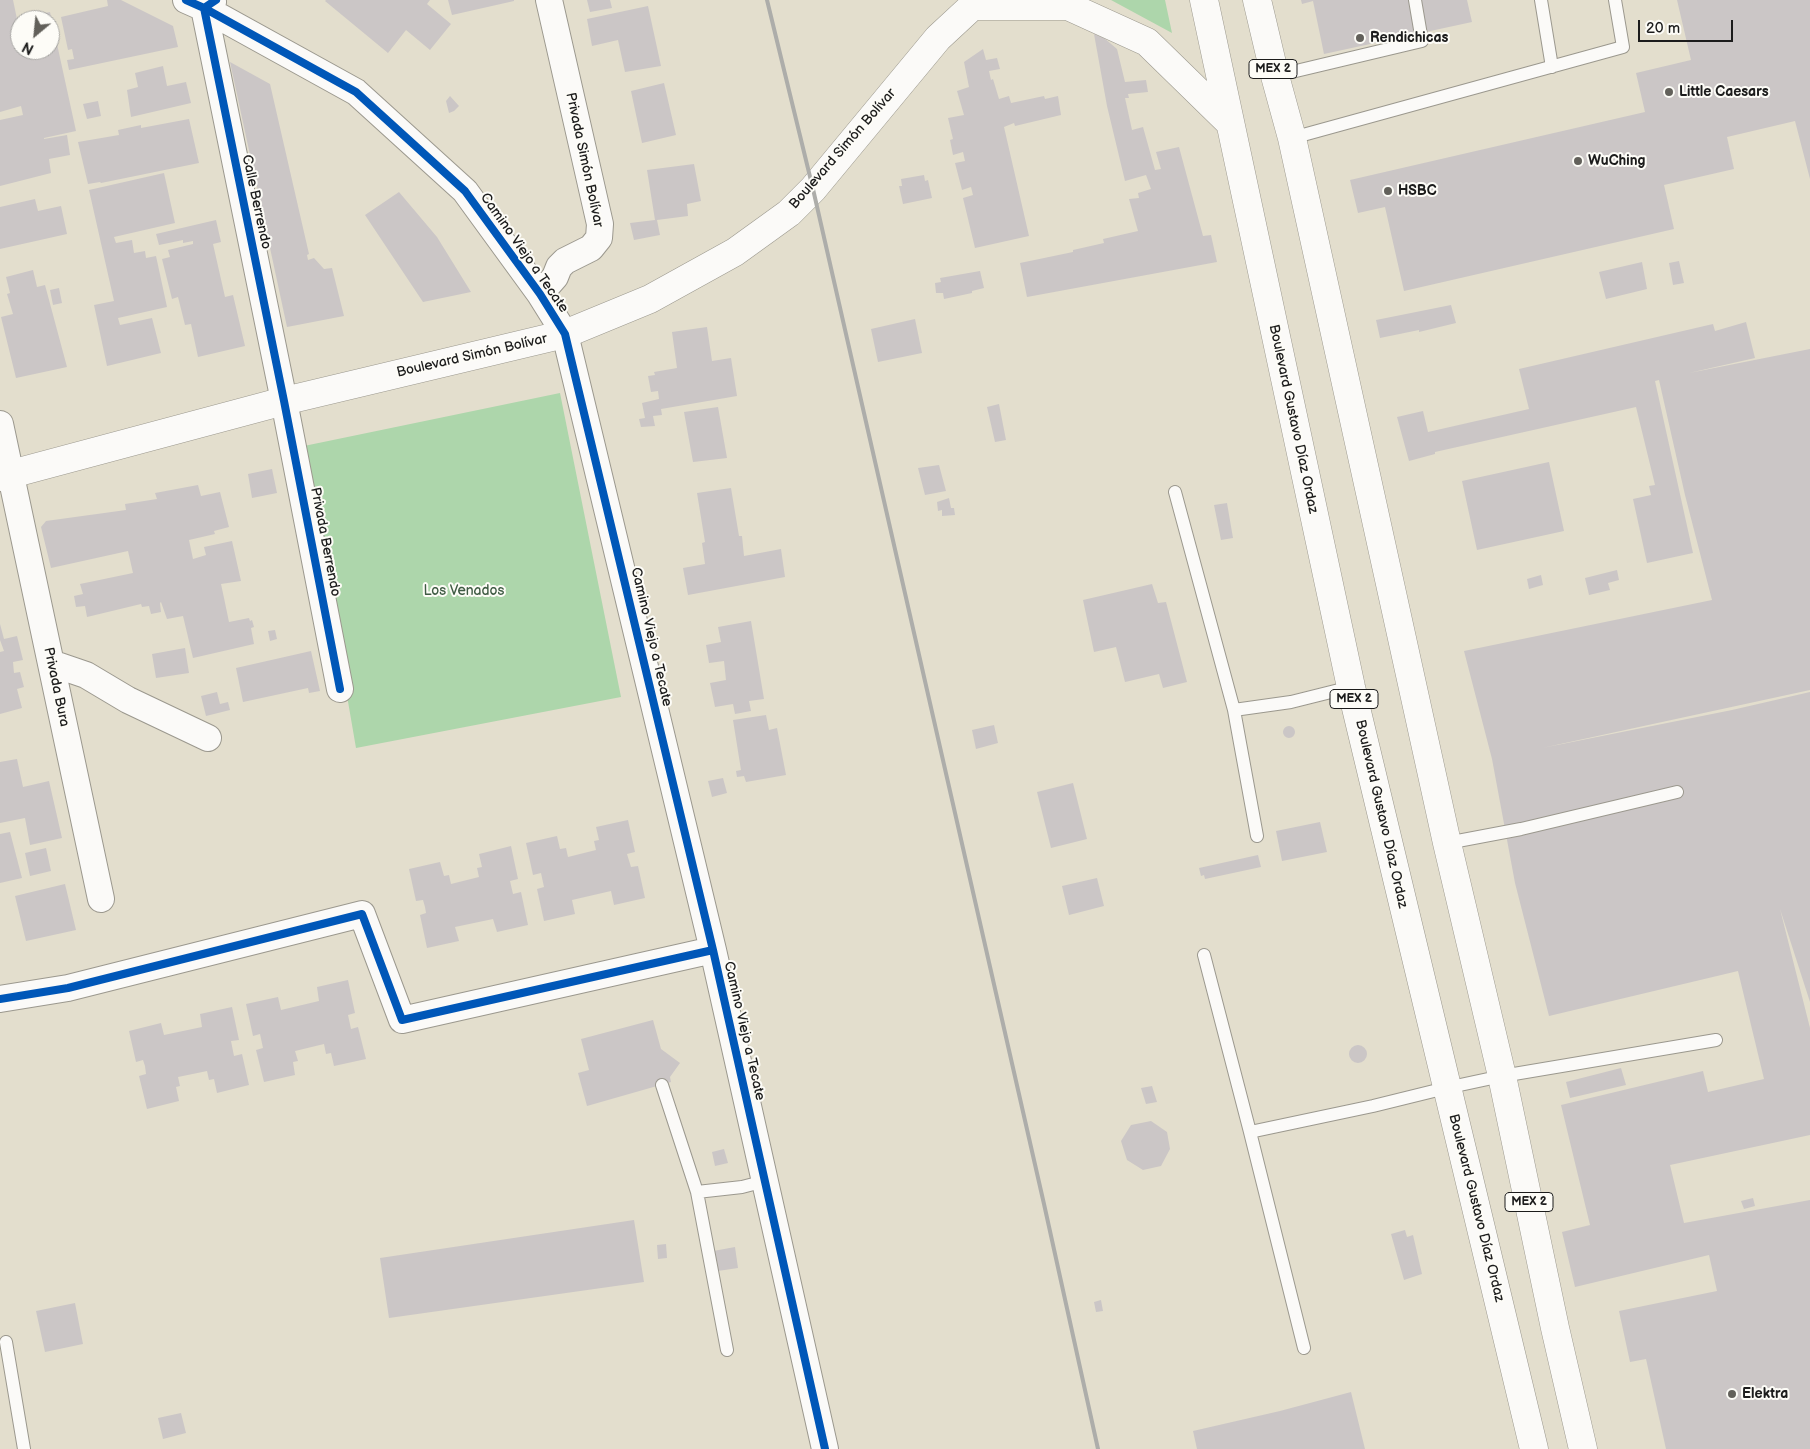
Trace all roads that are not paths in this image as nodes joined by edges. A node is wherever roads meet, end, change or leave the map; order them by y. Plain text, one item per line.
1 (549, 0) edge
2 (1204, 0) edge
3 (1257, 0) edge
4 (1415, 0) edge
5 (1541, 0) edge
6 (1615, 0) edge
7 (971, 2) edge
8 (202, 3) edge
9 (1552, 67) junction
10 (1275, 76) junction
11 (1230, 123) junction
12 (1292, 138) junction
13 (540, 294) junction
14 (566, 334) junction
15 (284, 401) junction
16 (0, 424) edge
17 (6, 476) edge
18 (1175, 492) dead end
19 (51, 663) junction
20 (1350, 687) junction
21 (340, 689) dead end
22 (1234, 710) junction
23 (208, 738) dead end
24 (1677, 792) dead end
25 (1257, 836) dead end
26 (1447, 843) junction
27 (101, 898) dead end
28 (713, 950) junction
29 (1204, 955) dead end
30 (0, 999) edge
31 (1716, 1040) dead end
32 (1502, 1076) junction
33 (662, 1086) dead end
34 (1446, 1088) junction
35 (1250, 1132) junction
36 (765, 1181) junction
37 (696, 1192) junction
38 (6, 1342) dead end
39 (1304, 1348) dead end
40 (727, 1350) dead end
41 (24, 1449) edge
42 (825, 1449) edge
43 (1534, 1449) edge
44 (1583, 1449) edge

1 - 13 street, Privada Simón Bolívar
2 - 11 main road, Boulevard Gustavo Díaz Ordaz / MEX 2
3 - 10 main road, MEX 2
4 - 10 lane
5 - 9 lane
6 - 9 lane
7 - 11 main road
7 - 14 main road, Boulevard Simón Bolívar
8 - 13 street, Camino Viejo a Tecate
8 - 15 street, Calle Berrendo
9 - 12 lane
10 - 12 main road, MEX 2
11 - 20 main road, Boulevard Gustavo Díaz Ordaz / MEX 2
12 - 26 main road, MEX 2
13 - 14 street, Camino Viejo a Tecate
14 - 15 main road, Boulevard Simón Bolívar
14 - 28 street, Camino Viejo a Tecate
15 - 17 main road, Boulevard Simón Bolívar
15 - 21 street, Privada Berrendo
16 - 17 street, Privada Bura
17 - 19 street, Privada Bura
18 - 22 lane
19 - 23 street
19 - 27 street, Privada Bura
20 - 22 lane
20 - 34 main road, Boulevard Gustavo Díaz Ordaz / MEX 2
22 - 25 lane
24 - 26 lane
26 - 32 main road, MEX 2
28 - 30 street
28 - 36 street, Camino Viejo a Tecate
29 - 35 lane
31 - 32 lane
32 - 34 lane
32 - 44 main road, MEX 2
33 - 37 lane
34 - 35 lane
34 - 43 main road, Boulevard Gustavo Díaz Ordaz / MEX 2
35 - 39 lane
36 - 37 lane
36 - 42 street, Camino Viejo a Tecate
37 - 40 lane
38 - 41 lane

